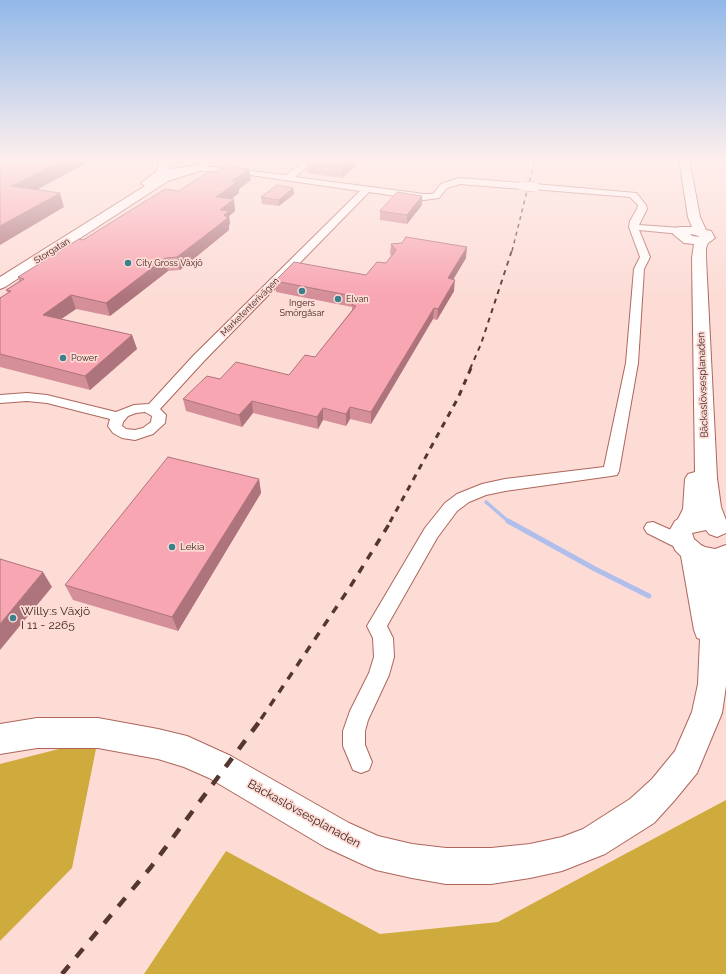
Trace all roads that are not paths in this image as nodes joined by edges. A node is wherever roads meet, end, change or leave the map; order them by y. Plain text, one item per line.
1 (112, 204) edge
2 (125, 204) edge
3 (353, 204) edge
4 (642, 204) edge
5 (687, 204) edge
6 (692, 204) edge
7 (634, 227) junction
8 (689, 235) junction
9 (0, 274) edge
10 (0, 284) edge
11 (0, 399) edge
12 (152, 409) junction
13 (119, 417) junction
14 (653, 528) dead end
15 (688, 539) junction
16 (722, 544) edge
17 (712, 657) junction
18 (0, 739) edge
19 (361, 762) dead end

1 - 9 street, Storgatan
2 - 10 street, Storgatan
3 - 12 street, Marketenterivägen
4 - 7 street, bridge
5 - 8 street, Bäckaslövsesplanaden
6 - 8 street, Bäckaslövsesplanaden
7 - 8 street
7 - 19 street
8 - 15 street, Bäckaslövsesplanaden
8 - 16 street, Bäckaslövsesplanaden
11 - 13 street
12 - 13 street
12 - 13 street
14 - 15 street
15 - 16 street
15 - 16 street
15 - 17 street, Bäckaslövsesplanaden
16 - 17 street, Bäckaslövsesplanaden
17 - 18 street, Bäckaslövsesplanaden

